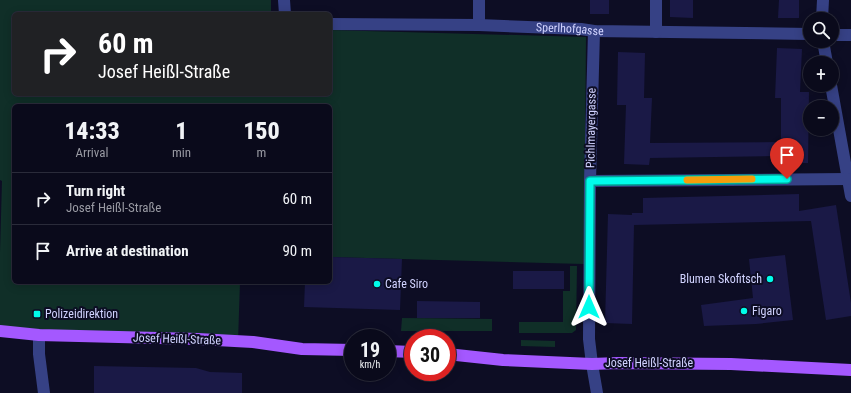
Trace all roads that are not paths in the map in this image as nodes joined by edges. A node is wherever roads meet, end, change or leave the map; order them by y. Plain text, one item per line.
1 (284, 0) edge
2 (479, 0) edge
3 (656, 0) edge
4 (823, 0) edge
5 (285, 12) edge
6 (822, 12) edge
7 (332, 24) edge
8 (479, 25) junction
9 (594, 30) junction
10 (656, 32) junction
11 (803, 34) edge
12 (839, 35) edge
13 (851, 35) edge
14 (832, 92) edge
15 (848, 179) junction
16 (590, 181) junction
17 (851, 196) edge
18 (0, 331) edge
19 (39, 335) junction
20 (344, 350) edge
21 (456, 355) edge
22 (592, 364) junction
23 (851, 370) edge
24 (44, 393) edge
25 (597, 393) edge

1 - 5 street
2 - 8 street
3 - 10 street
4 - 6 street
7 - 8 street, Sperlhofgasse
8 - 9 street, Sperlhofgasse
9 - 10 street, Sperlhofgasse
9 - 16 street, Pichlmayergasse
10 - 11 street, Sperlhofgasse
12 - 13 street
14 - 15 street
15 - 16 street
15 - 17 street
16 - 22 street, Pichlmayergasse
18 - 19 main road, Josef Heißl-Straße
19 - 20 main road, Josef Heißl-Straße
19 - 24 street
21 - 22 main road, Josef Heißl-Straße
22 - 23 main road, Josef Heißl-Straße
22 - 25 street, Pichlmayergasse

